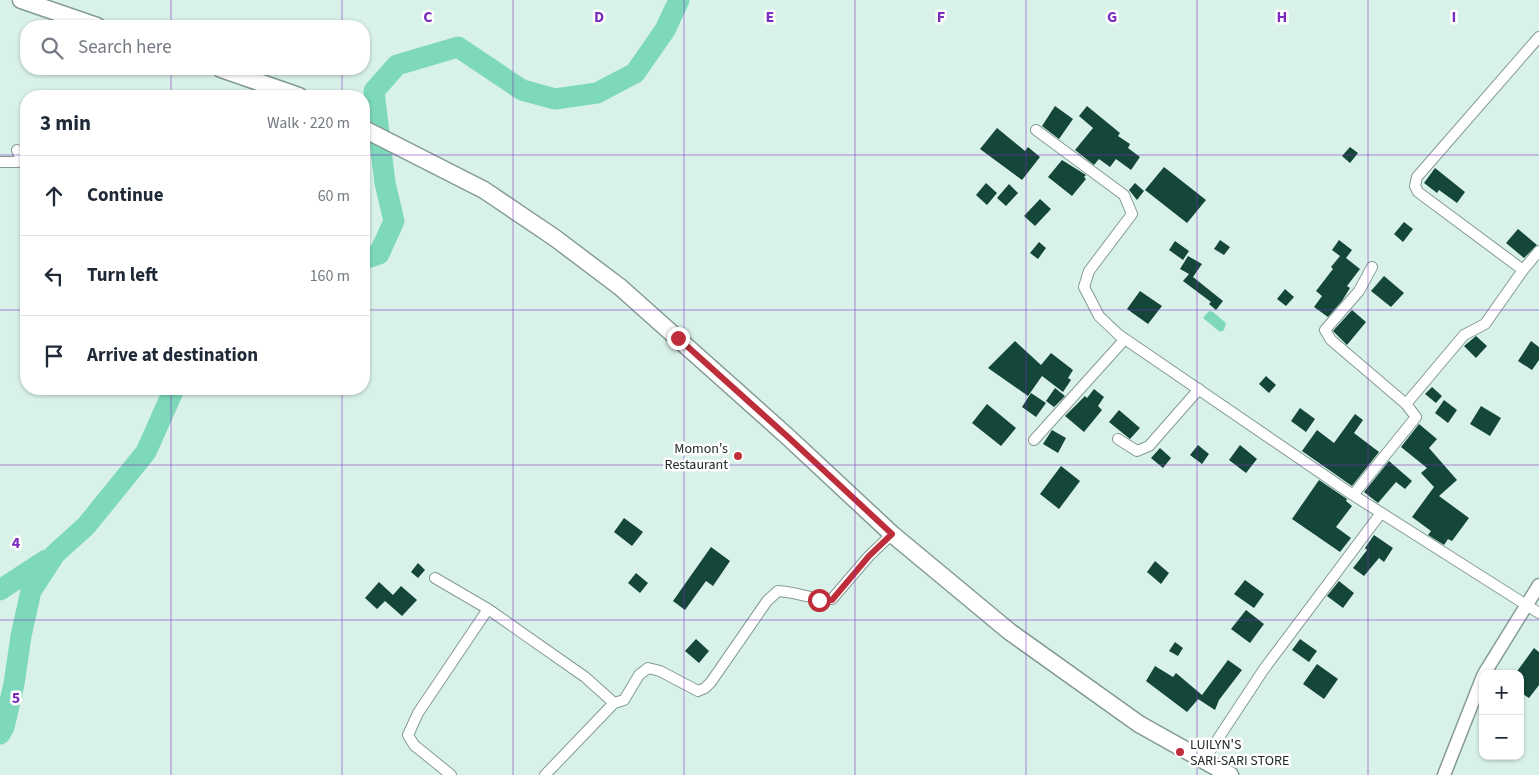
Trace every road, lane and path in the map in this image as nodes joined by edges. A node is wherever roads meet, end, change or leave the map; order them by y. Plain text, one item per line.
1 (21, 0) edge
2 (79, 20) edge
3 (1539, 37) edge
4 (238, 75) edge
5 (282, 90) edge
6 (1036, 130) dead end
7 (370, 132) edge
8 (17, 150) dead end
9 (20, 157) edge
10 (20, 160) edge
11 (0, 162) edge
12 (1539, 251) edge
13 (1372, 267) dead end
14 (1523, 270) junction
15 (1125, 339) junction
16 (1199, 390) junction
17 (1406, 404) junction
18 (1118, 439) dead end
19 (1034, 440) dead end
20 (1353, 495) junction
21 (1381, 513) junction
22 (892, 534) junction
23 (435, 578) dead end
24 (1539, 585) edge
25 (1527, 603) junction
26 (488, 610) junction
27 (1539, 613) edge
28 (1487, 670) edge
29 (1479, 688) edge
30 (614, 703) junction
31 (1204, 760) junction
32 (451, 775) edge
33 (545, 775) edge
34 (1230, 775) edge
35 (1444, 775) edge

1 - 2 main road
3 - 14 street
4 - 5 main road
6 - 15 street
7 - 22 main road
8 - 9 street
10 - 11 street
12 - 14 street
13 - 17 street
14 - 17 street
15 - 16 street
15 - 19 street
16 - 18 street
16 - 20 street
17 - 20 street
20 - 21 street
21 - 25 street
21 - 31 street
22 - 30 street
22 - 31 main road
23 - 26 street
24 - 25 street
25 - 27 street
25 - 28 street
26 - 30 street
26 - 32 street
29 - 35 street
30 - 33 street
31 - 34 main road

